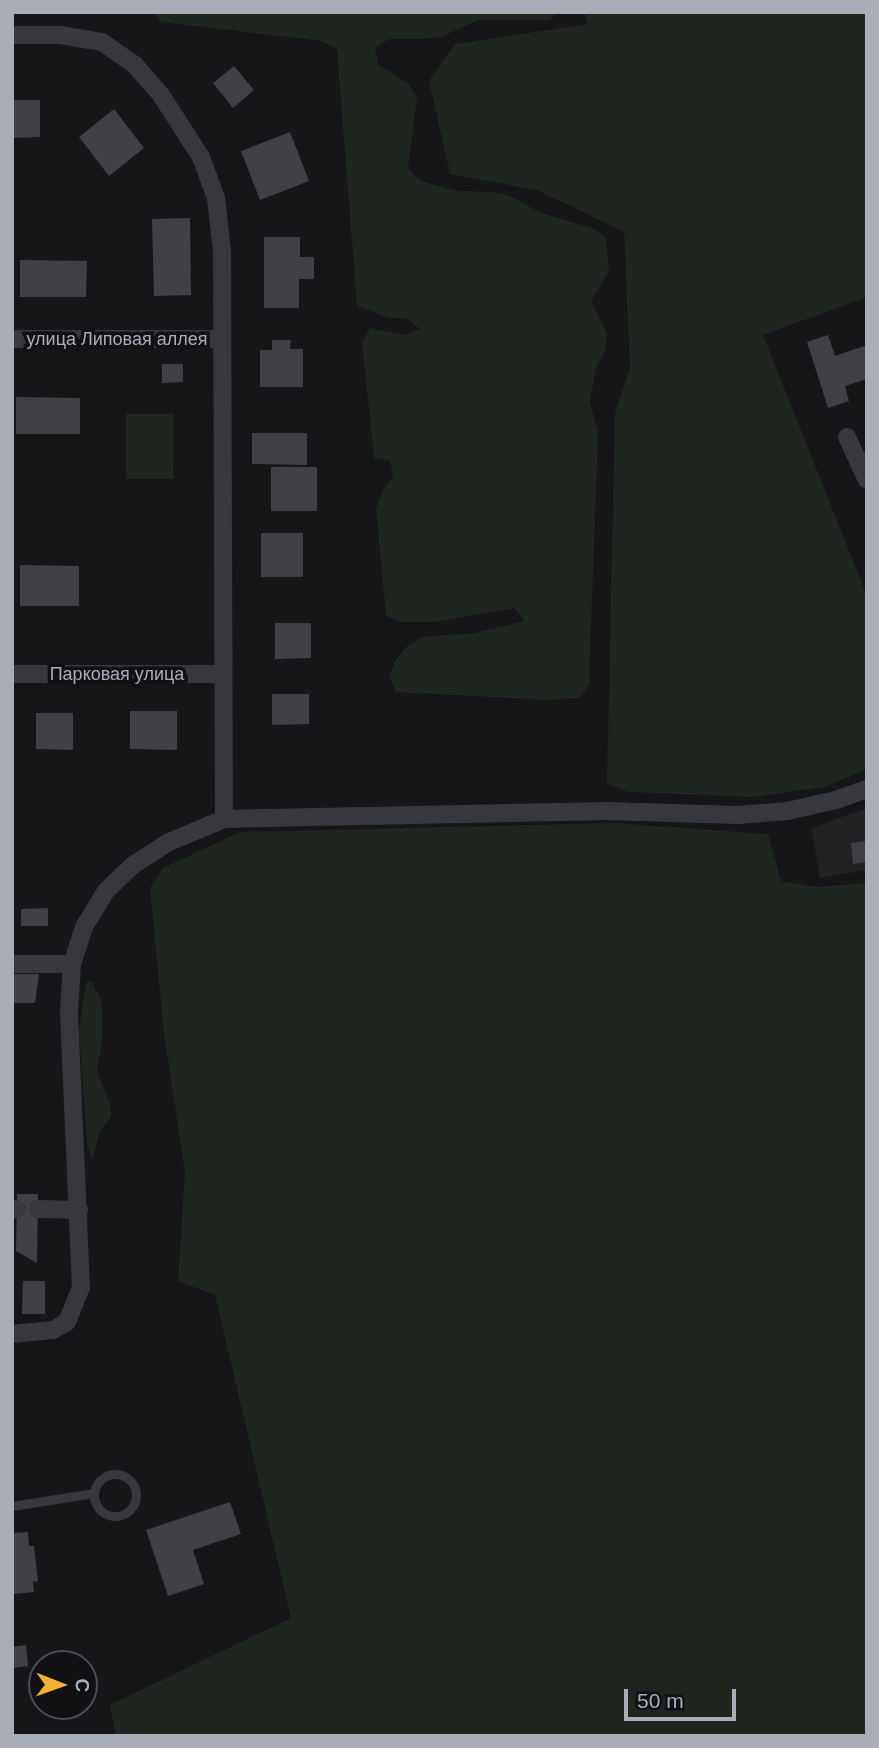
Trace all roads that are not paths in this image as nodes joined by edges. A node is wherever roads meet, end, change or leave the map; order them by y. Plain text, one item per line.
1 (12, 35) edge
2 (12, 339) edge
3 (222, 340) junction
4 (846, 437) dead end
5 (867, 480) edge
6 (12, 674) edge
7 (222, 674) junction
8 (867, 789) edge
9 (224, 819) junction
10 (12, 964) edge
11 (72, 964) junction
12 (38, 1209) dead end
13 (79, 1210) junction
14 (12, 1334) edge
15 (94, 1493) junction
16 (12, 1506) edge

1 - 3 street
2 - 3 street, улица Липовая аллея
3 - 7 street
4 - 5 street
6 - 7 street, Парковая улица
7 - 9 street
8 - 9 street
9 - 11 street
10 - 11 street
11 - 13 street
12 - 13 street
13 - 14 street
15 - 15 lane
15 - 16 lane

